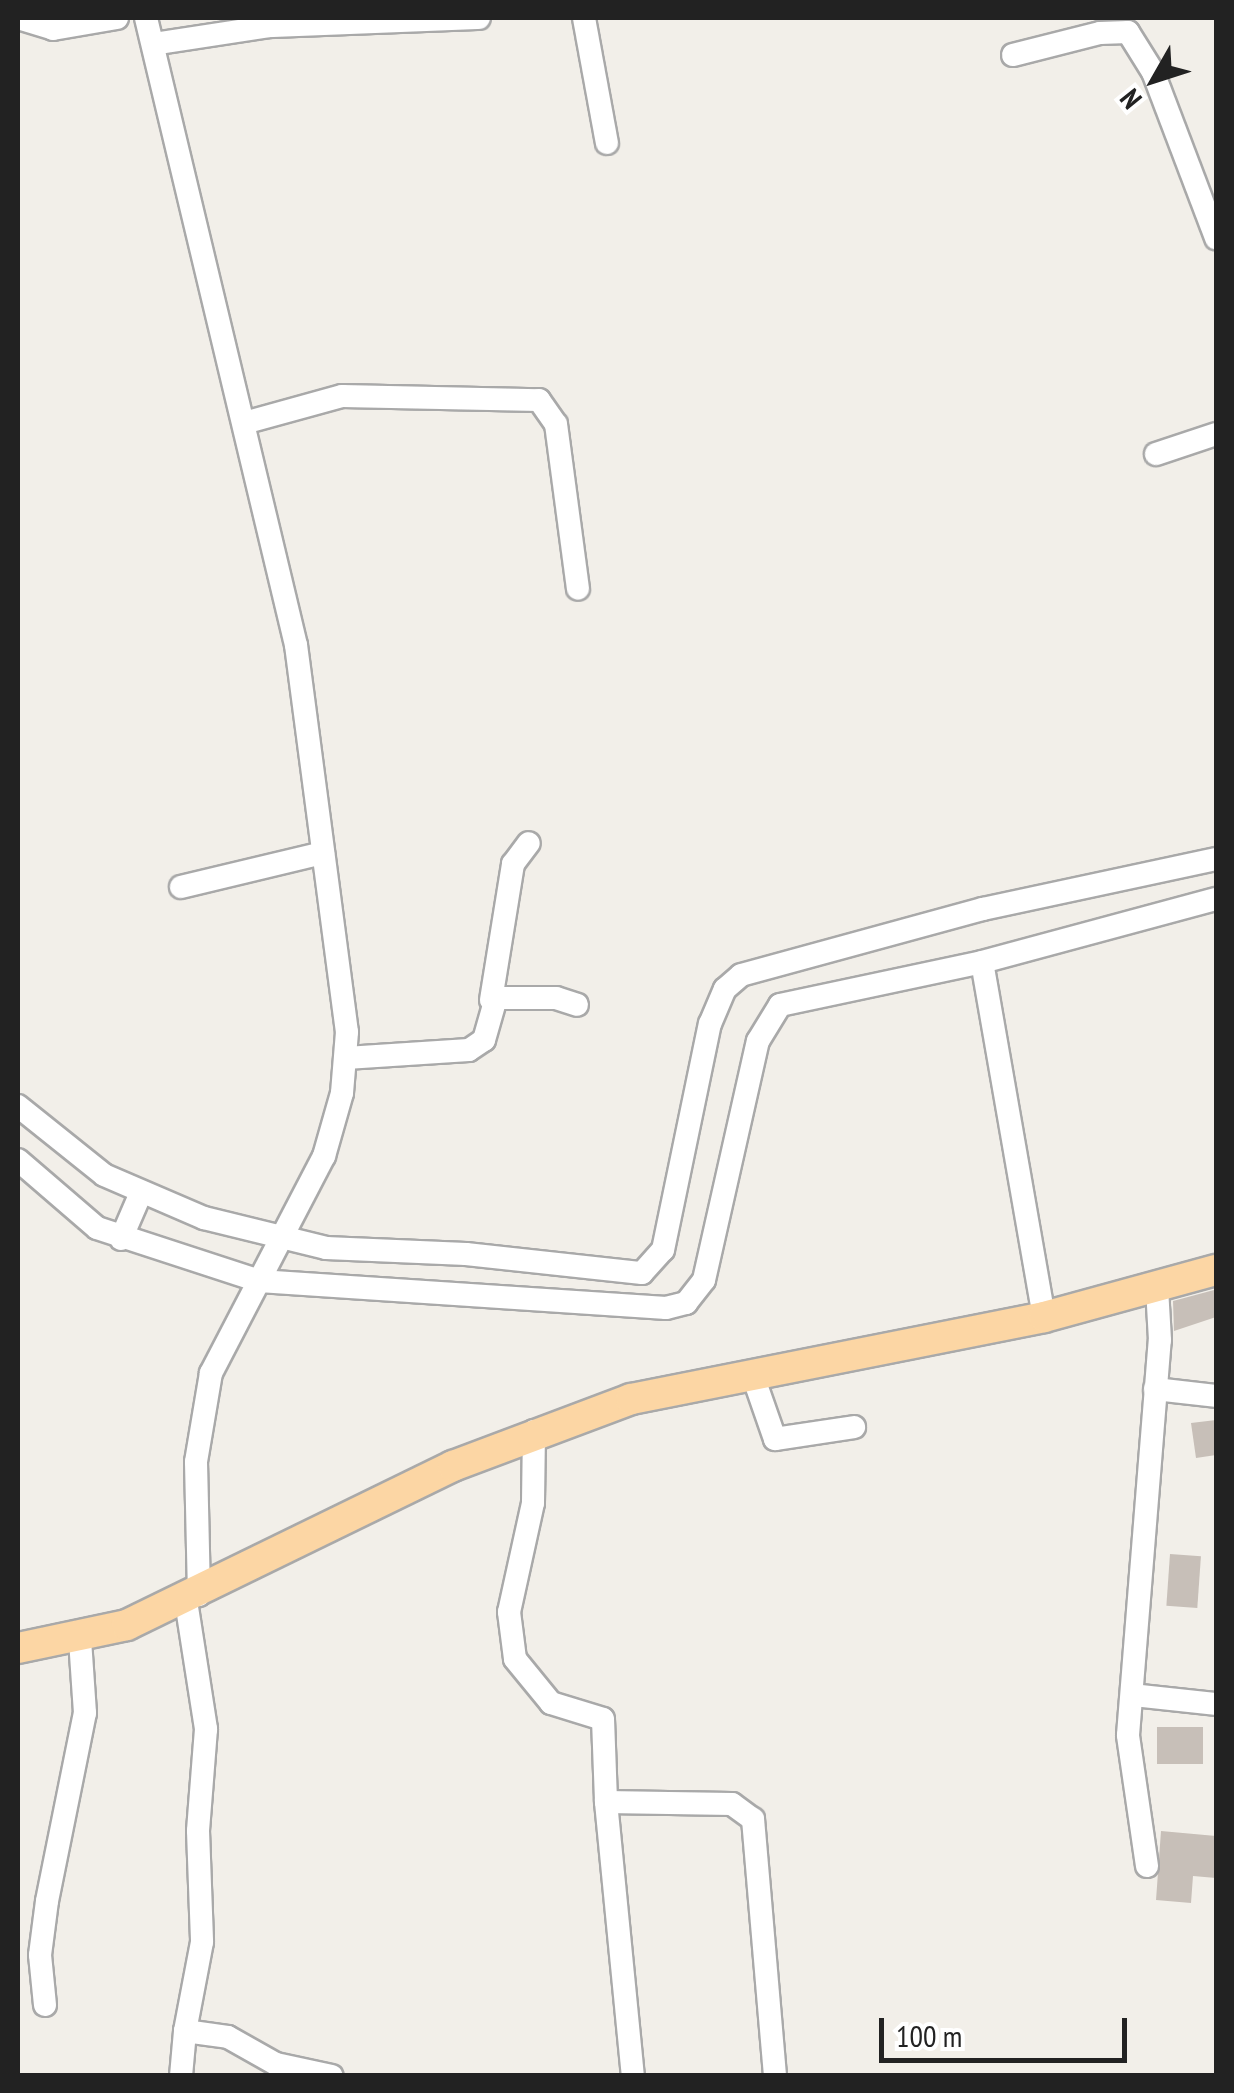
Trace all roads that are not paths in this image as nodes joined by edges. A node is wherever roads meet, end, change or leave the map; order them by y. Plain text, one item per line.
1 (18, 18) edge
2 (117, 18) edge
3 (146, 18) edge
4 (479, 18) edge
5 (584, 18) edge
6 (304, 22) edge
7 (1126, 25) edge
8 (152, 44) junction
9 (1013, 55) dead end
10 (607, 142) dead end
11 (1216, 238) edge
12 (244, 423) junction
13 (1216, 434) edge
14 (1156, 454) dead end
15 (578, 588) dead end
16 (529, 844) dead end
17 (324, 853) junction
18 (1216, 859) edge
19 (181, 888) dead end
20 (1216, 899) edge
21 (982, 962) junction
22 (491, 1000) junction
23 (577, 1005) dead end
24 (346, 1058) junction
25 (18, 1106) edge
26 (18, 1160) edge
27 (139, 1198) junction
28 (123, 1234) junction
29 (283, 1238) junction
30 (1216, 1270) edge
31 (261, 1278) junction
32 (1156, 1288) junction
33 (1044, 1318) junction
34 (752, 1373) junction
35 (1155, 1390) junction
36 (1216, 1396) edge
37 (854, 1427) dead end
38 (534, 1431) junction
39 (192, 1598) junction
40 (80, 1639) junction
41 (18, 1648) edge
42 (1133, 1696) junction
43 (1216, 1704) edge
44 (606, 1802) junction
45 (1147, 1866) dead end
46 (45, 2005) dead end
47 (185, 2031) junction
48 (182, 2076) edge
49 (332, 2076) edge
50 (634, 2076) edge
51 (774, 2076) edge

1 - 2 street
3 - 8 street
4 - 6 street
5 - 10 street
6 - 8 street
7 - 9 street
7 - 11 street
8 - 12 street
12 - 15 street
12 - 17 street
13 - 14 street
16 - 22 street
17 - 19 street
17 - 24 street
18 - 29 street
20 - 21 street
21 - 31 street
21 - 33 street
22 - 23 street
22 - 24 street
24 - 29 street
25 - 27 street
26 - 28 street
27 - 28 street
27 - 29 street
28 - 31 street
29 - 31 street
30 - 32 main road
31 - 39 street
32 - 33 main road
32 - 35 street
33 - 34 main road
34 - 37 street
34 - 38 main road
35 - 36 street
35 - 42 street
38 - 39 main road
38 - 44 street
39 - 40 main road
39 - 47 street
40 - 41 main road
40 - 46 street
42 - 43 street
42 - 45 street
44 - 50 street
44 - 51 street
47 - 48 street
47 - 49 street

